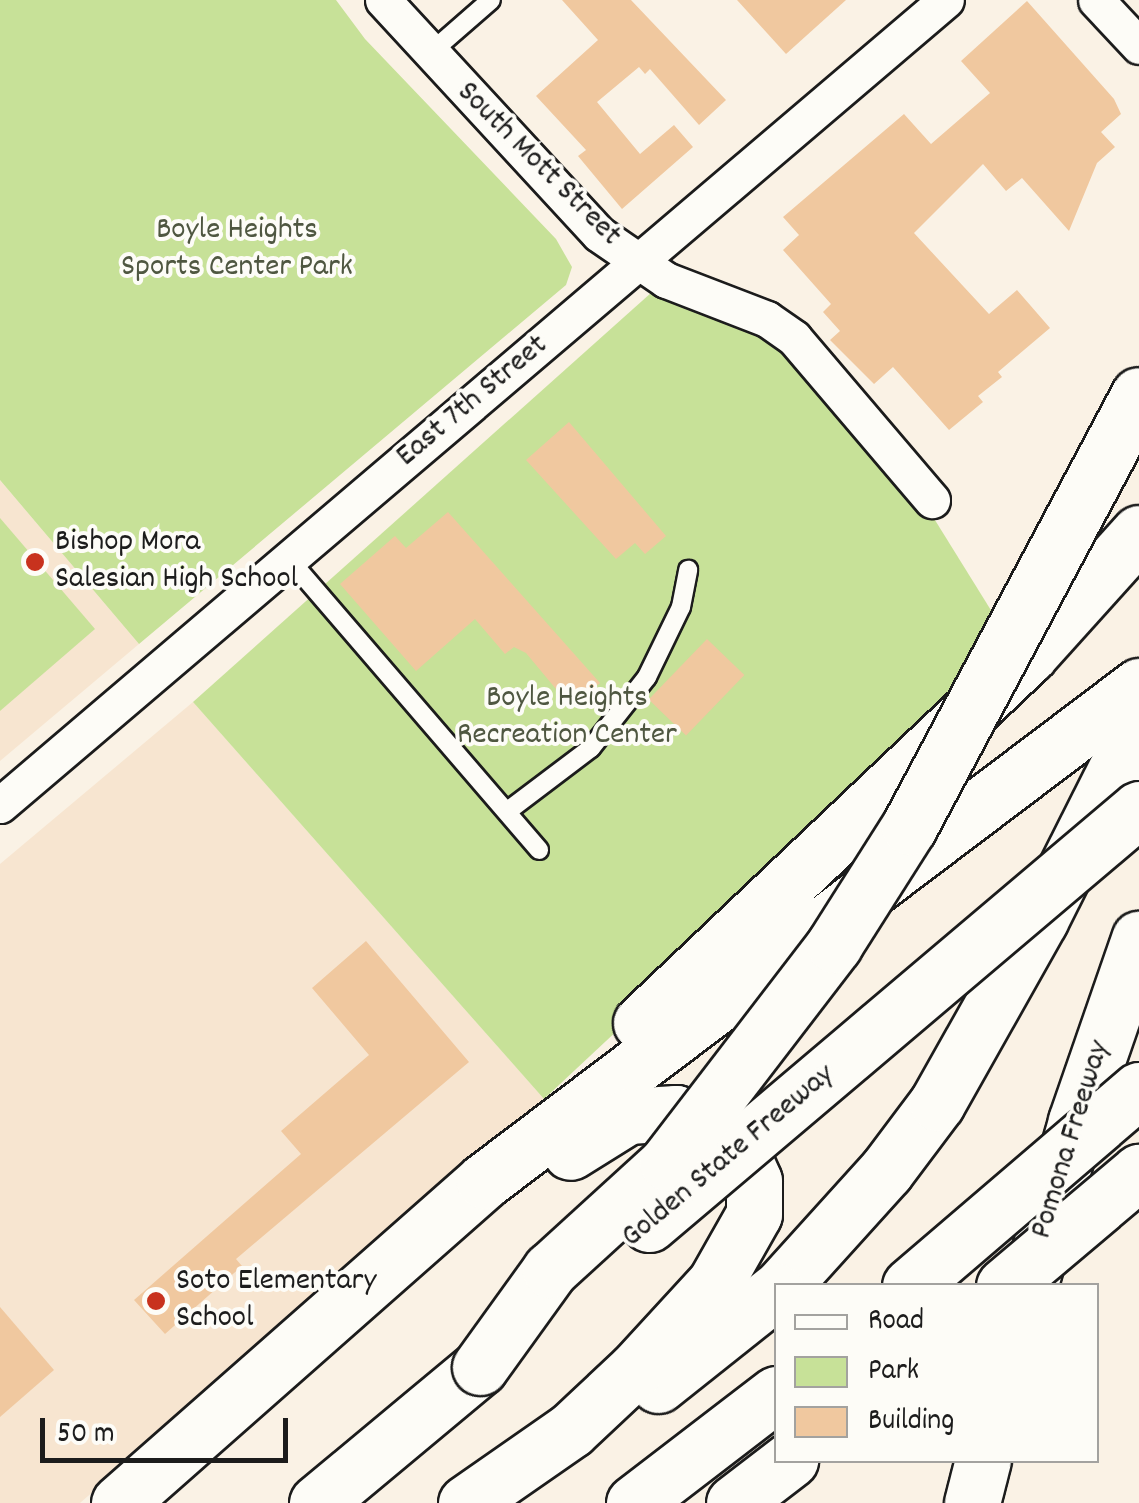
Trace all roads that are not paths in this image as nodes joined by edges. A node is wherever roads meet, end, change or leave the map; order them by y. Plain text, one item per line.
1 (383, 0) edge
2 (491, 0) edge
3 (946, 0) edge
4 (1096, 0) edge
5 (1139, 46) edge
6 (429, 54) junction
7 (638, 262) junction
8 (1139, 395) edge
9 (932, 500) dead end
10 (1139, 533) edge
11 (288, 558) junction
12 (688, 570) dead end
13 (1139, 686) edge
14 (1139, 723) edge
15 (0, 804) edge
16 (1139, 809) edge
17 (509, 810) junction
18 (539, 850) dead end
19 (1139, 939) edge
20 (1139, 1090) edge
21 (1139, 1172) edge
22 (484, 1181) junction
23 (785, 1283) edge
24 (914, 1283) edge
25 (1008, 1283) edge
26 (1030, 1283) edge
27 (774, 1293) edge
28 (480, 1367) junction
29 (774, 1396) edge
30 (786, 1463) edge
31 (981, 1463) edge
32 (119, 1503) edge
33 (158, 1503) edge
34 (317, 1503) edge
35 (466, 1503) edge
36 (488, 1503) edge
37 (634, 1503) edge
38 (734, 1503) edge
39 (972, 1503) edge

1 - 6 street, South Mott Street
2 - 6 lane
3 - 7 street, East 7th Street
4 - 5 street
6 - 7 street, South Mott Street
7 - 9 street, South Mott Street
7 - 11 street, East 7th Street
8 - 28 highway, bridge
10 - 22 highway
11 - 15 street, East 7th Street
11 - 17 lane
12 - 17 lane
13 - 22 highway
14 - 23 highway
16 - 28 highway, Golden State Freeway, bridge
17 - 18 lane
19 - 26 highway, Pomona Freeway
20 - 24 highway, bridge
21 - 25 highway, bridge
22 - 32 highway
27 - 36 highway
28 - 34 highway, Golden State Freeway
29 - 37 highway
30 - 38 highway
31 - 39 highway
33 - 35 highway

